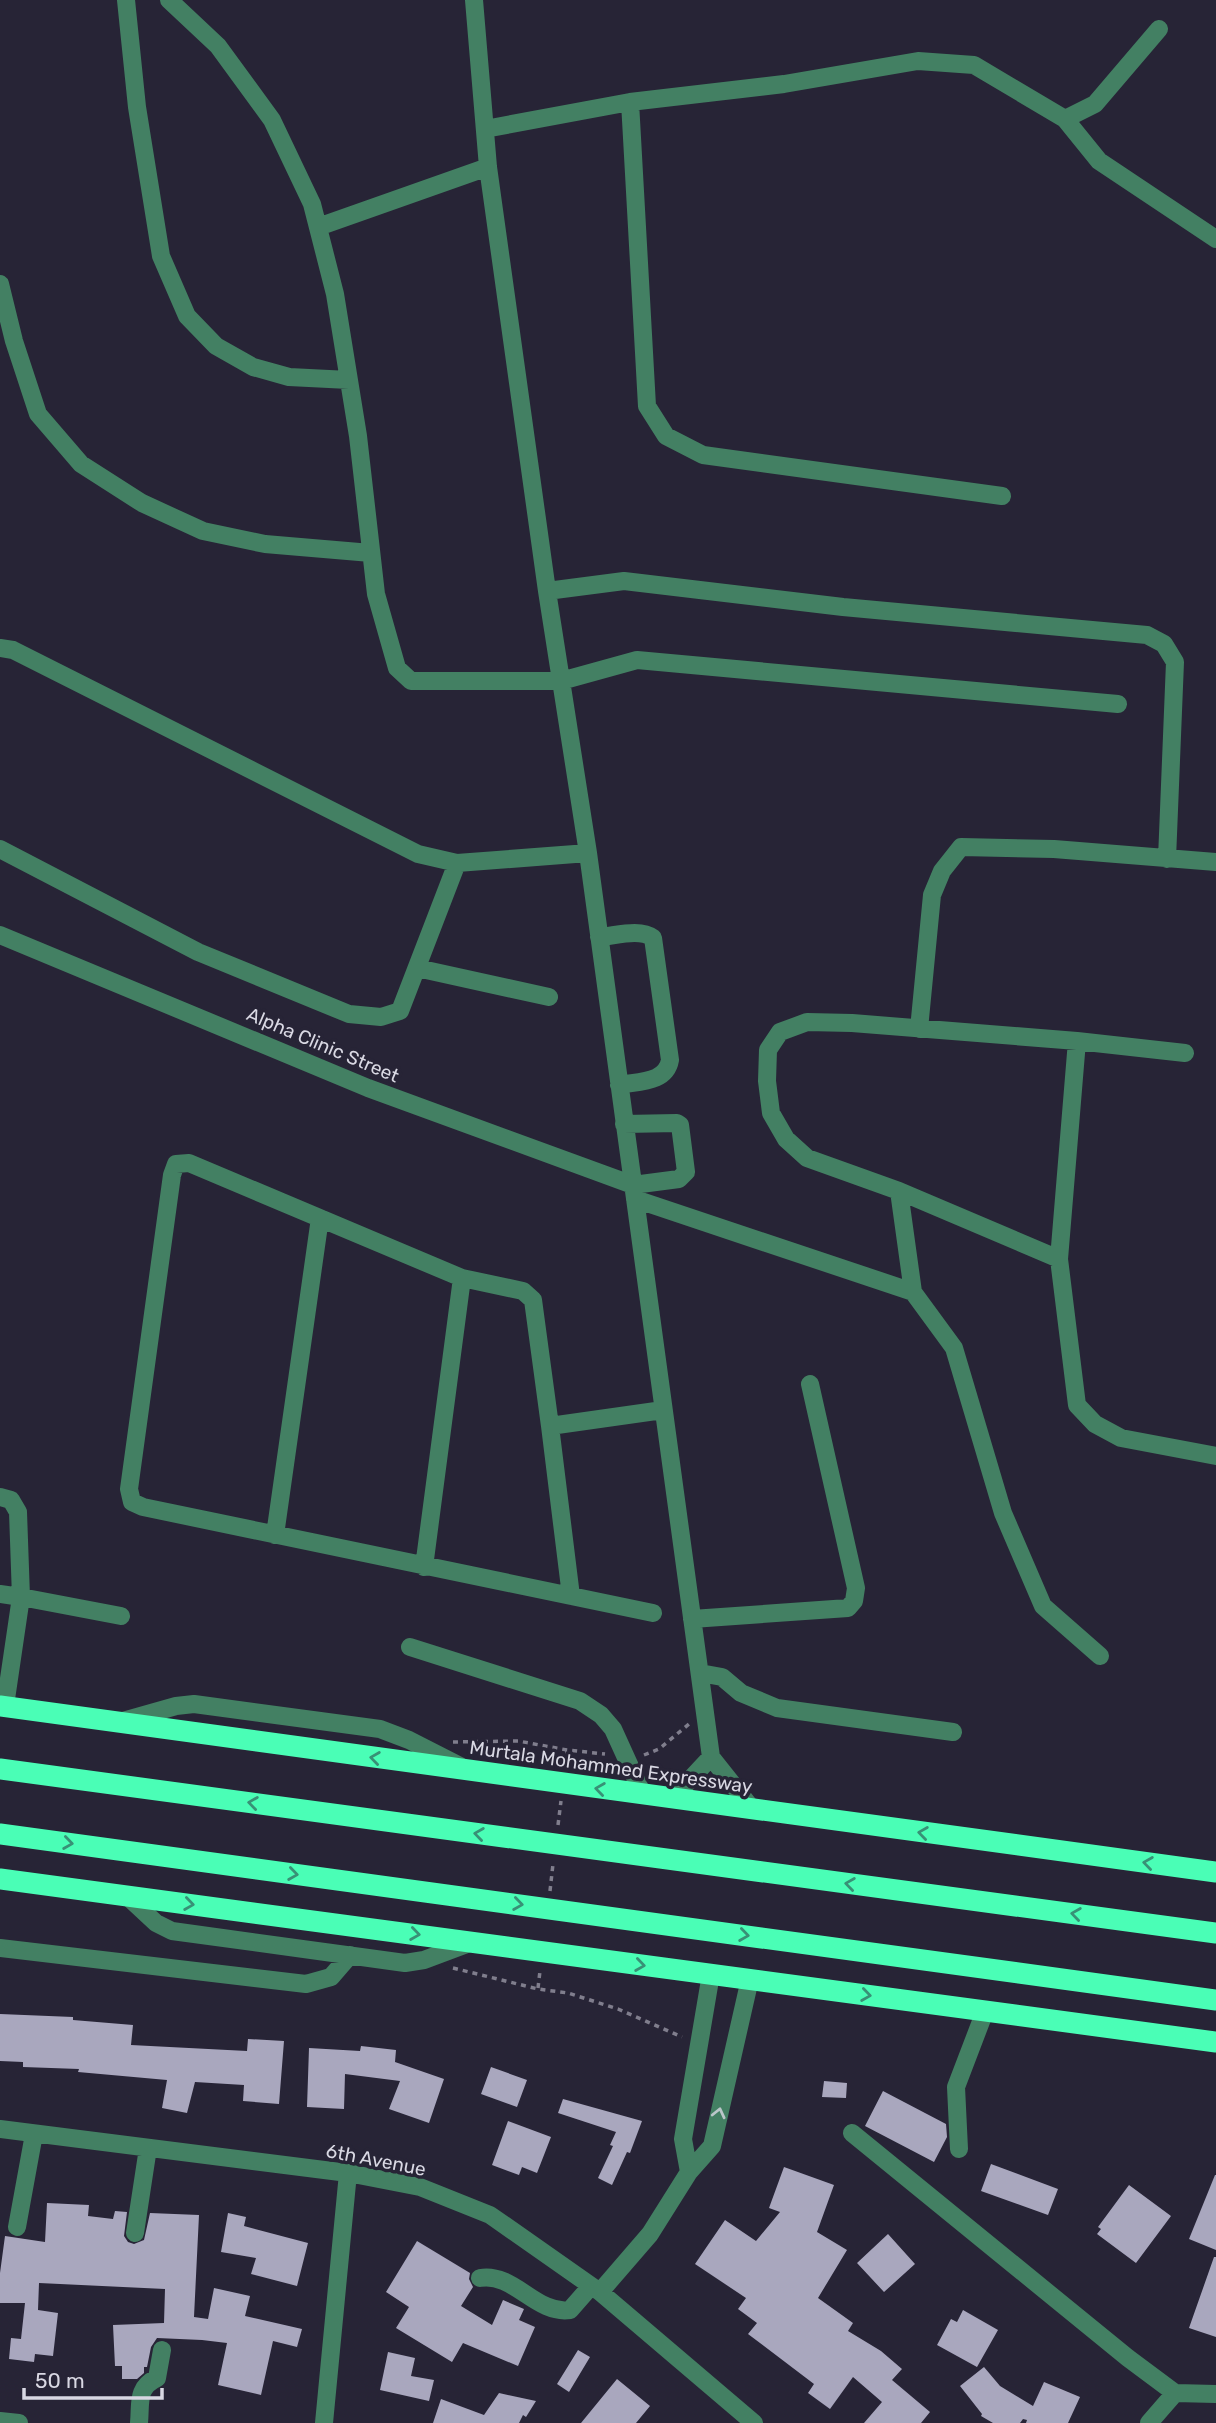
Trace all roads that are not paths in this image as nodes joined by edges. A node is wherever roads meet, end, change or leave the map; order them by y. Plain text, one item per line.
1 (126, 0) edge
2 (169, 0) edge
3 (474, 0) edge
4 (1159, 29) dead end
5 (630, 102) junction
6 (1065, 119) junction
7 (485, 129) junction
8 (488, 167) junction
9 (318, 227) junction
10 (1216, 239) edge
11 (0, 284) edge
12 (349, 380) junction
13 (1002, 496) dead end
14 (371, 553) junction
15 (547, 591) junction
16 (0, 648) edge
17 (561, 681) junction
18 (1118, 704) dead end
19 (0, 849) edge
20 (588, 853) junction
21 (1167, 859) junction
22 (1216, 862) edge
23 (457, 863) junction
24 (0, 934) edge
25 (599, 937) junction
26 (417, 968) junction
27 (549, 997) dead end
28 (919, 1029) junction
29 (1077, 1041) junction
30 (1185, 1053) dead end
31 (619, 1085) junction
32 (625, 1124) junction
33 (898, 1191) junction
34 (634, 1192) junction
35 (320, 1218) junction
36 (1059, 1259) junction
37 (462, 1278) junction
38 (913, 1292) junction
39 (810, 1384) dead end
40 (663, 1410) junction
41 (550, 1426) junction
42 (1216, 1456) edge
43 (0, 1497) edge
44 (275, 1535) junction
45 (424, 1567) junction
46 (0, 1594) edge
47 (571, 1596) junction
48 (21, 1597) junction
49 (653, 1613) dead end
50 (121, 1616) dead end
51 (692, 1619) junction
52 (410, 1647) dead end
53 (1100, 1656) dead end
54 (700, 1673) junction
55 (3, 1706) edge
56 (119, 1722) junction
57 (953, 1732) dead end
58 (711, 1757) junction
59 (0, 1769) edge
60 (468, 1771) junction
61 (643, 1795) junction
62 (672, 1799) junction
63 (753, 1810) junction
64 (0, 1834) edge
65 (1216, 1872) edge
66 (0, 1879) edge
67 (127, 1896) junction
68 (1216, 1933) edge
69 (472, 1942) junction
70 (0, 1948) edge
71 (350, 1955) junction
72 (711, 1974) junction
73 (750, 1979) junction
74 (1216, 2000) edge
75 (985, 2011) junction
76 (1216, 2042) edge
77 (0, 2129) edge
78 (852, 2133) dead end
79 (34, 2134) junction
80 (148, 2148) junction
81 (960, 2149) dead end
82 (689, 2172) junction
83 (348, 2173) junction
84 (17, 2227) dead end
85 (135, 2233) dead end
86 (480, 2278) dead end
87 (596, 2289) junction
88 (162, 2350) dead end
89 (1175, 2393) junction
90 (1216, 2394) edge
91 (0, 2421) edge
92 (19, 2423) edge
93 (139, 2423) edge
94 (324, 2423) edge
95 (754, 2423) edge
96 (1149, 2423) edge

1 - 12 street
2 - 9 street
3 - 7 street
4 - 6 street
5 - 6 street
5 - 7 street
5 - 13 street
6 - 10 street
7 - 8 street
8 - 9 street
8 - 15 street
9 - 12 street
11 - 14 street
12 - 14 street
14 - 17 street
15 - 17 street
15 - 21 street
16 - 23 street
17 - 18 street
17 - 20 street
19 - 26 street
20 - 23 street
20 - 25 street
21 - 22 street
21 - 28 street
23 - 26 street
24 - 34 street, Alpha Clinic Street
25 - 31 street
25 - 31 street
26 - 27 street
28 - 29 street
28 - 33 street
29 - 30 street
29 - 36 street
31 - 32 street
32 - 34 street
32 - 34 street
33 - 36 street
33 - 38 street
34 - 38 street, Alpha Clinic Street
34 - 40 street
35 - 37 street
35 - 44 street
35 - 44 street
36 - 42 street
37 - 41 street
37 - 45 street
38 - 53 street
39 - 51 street
40 - 41 street
40 - 51 street
41 - 47 street
43 - 48 street
44 - 45 street
45 - 47 street
46 - 48 street
47 - 49 street
48 - 50 street
48 - 55 street
51 - 54 street
52 - 61 street
54 - 57 street
54 - 58 street
55 - 56 highway, Murtala Mohammed Expressway
60 -> 56 highway, Murtala Mohammed Expressway
56 - 60 street
58 - 62 street
58 - 63 street
68 -> 59 highway
61 -> 60 highway, Murtala Mohammed Expressway
61 - 62 highway, Murtala Mohammed Expressway
62 - 63 highway, Murtala Mohammed Expressway
65 -> 63 highway, Murtala Mohammed Expressway
64 -> 74 highway
66 - 67 highway
67 -> 69 highway
67 - 71 street
69 - 71 street
69 -> 72 highway
70 - 71 street
72 - 73 highway
72 - 82 street
73 -> 75 highway
82 -> 73 street
75 - 76 highway
75 - 81 street
77 - 79 street, 6th Avenue
78 - 89 street
79 - 80 street, 6th Avenue
79 - 84 street
80 - 83 street, 6th Avenue
80 - 85 street
82 - 87 street
83 - 87 street, 6th Avenue
83 - 94 street
86 - 87 street
87 - 95 street, 6th Avenue
88 - 93 street
89 - 90 street
89 - 96 street
91 - 92 street

